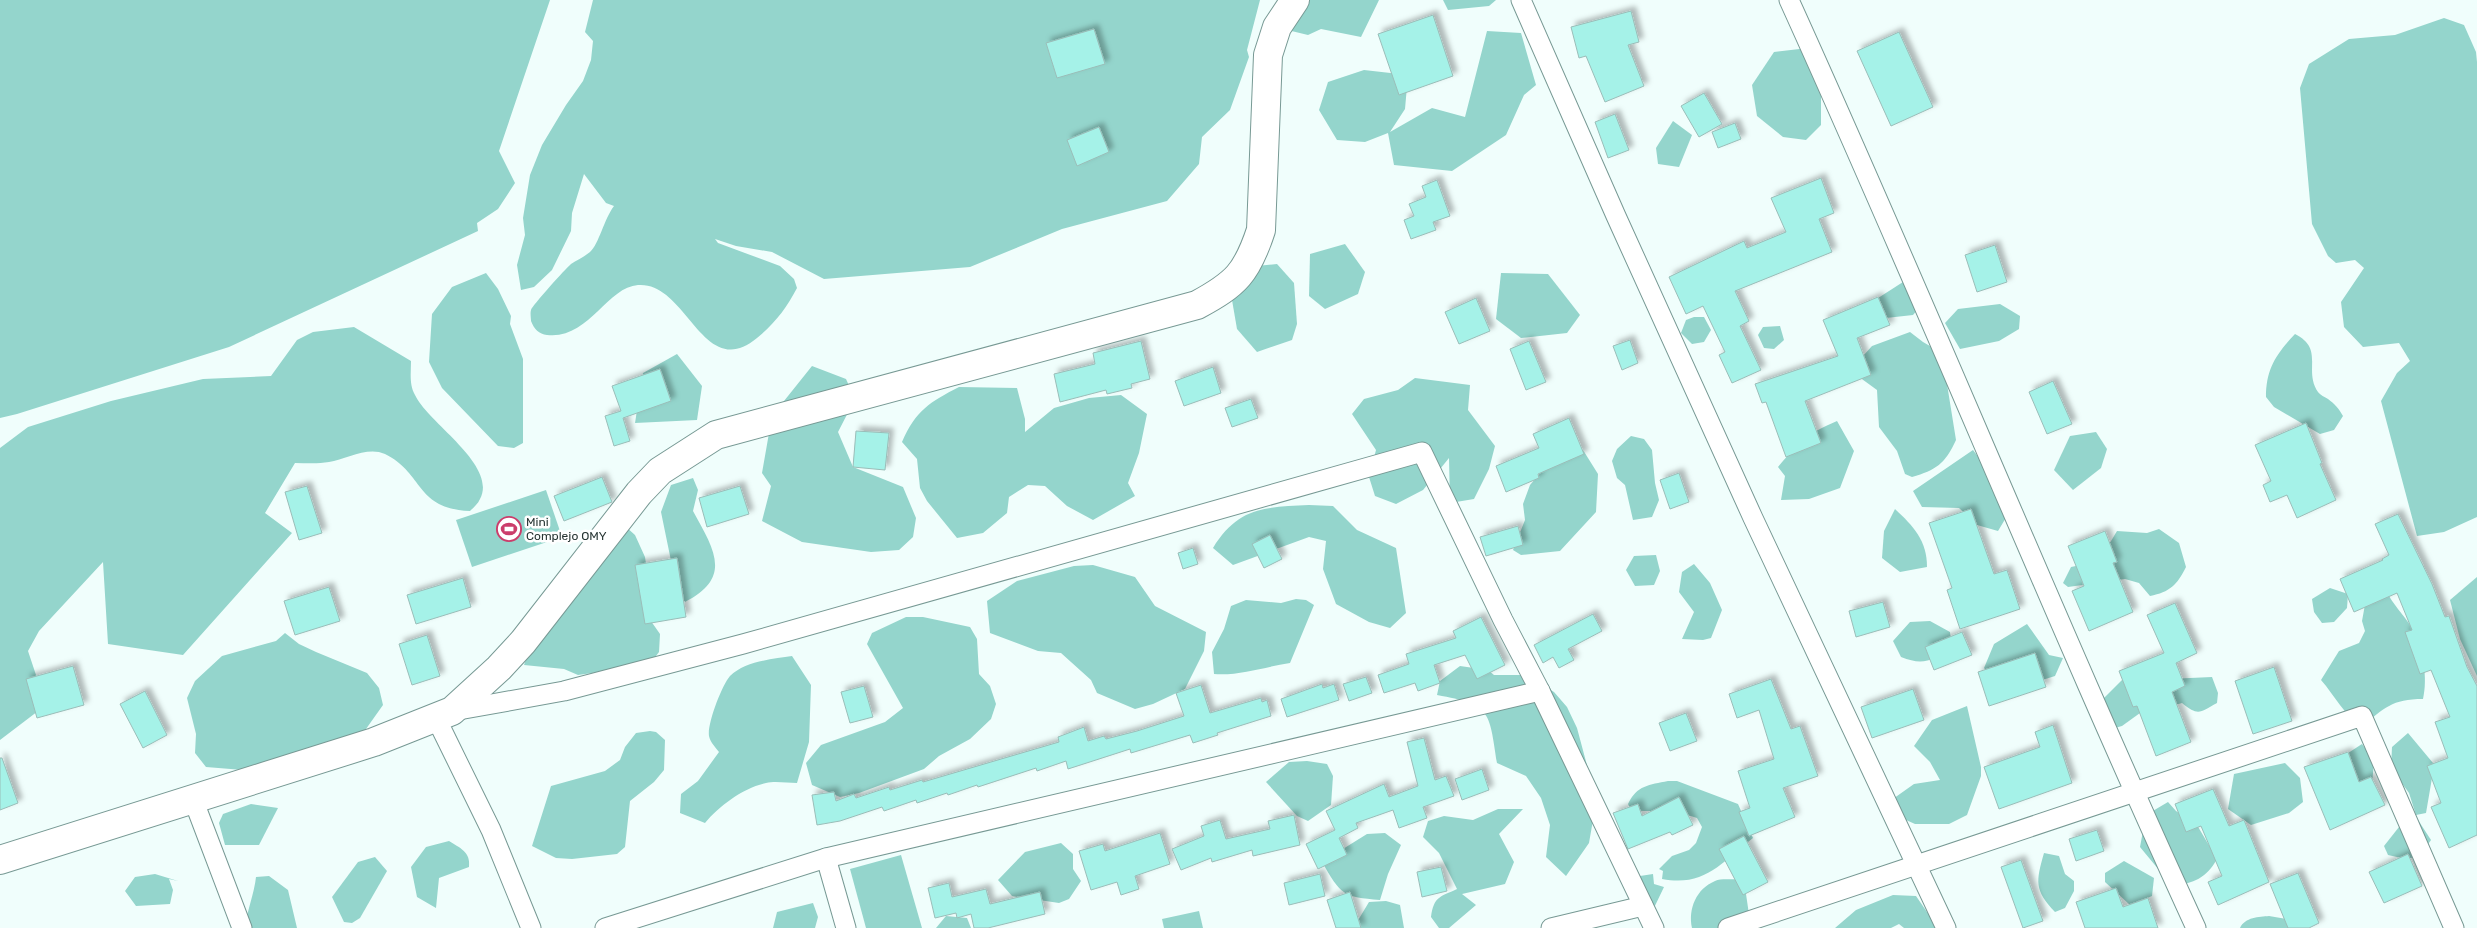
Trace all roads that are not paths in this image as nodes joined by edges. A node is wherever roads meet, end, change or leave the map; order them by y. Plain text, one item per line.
1 (1295, 0) edge
2 (1522, 0) edge
3 (1789, 0) edge
4 (1540, 691) junction
5 (444, 714) junction
6 (2134, 792) junction
7 (193, 800) junction
8 (826, 858) junction
9 (0, 860) edge
10 (1917, 864) junction
11 (1643, 906) junction
12 (242, 928) edge
13 (531, 928) edge
14 (605, 928) edge
15 (846, 928) edge
16 (1552, 928) edge
17 (1654, 928) edge
18 (1728, 928) edge
19 (1946, 928) edge
20 (2196, 928) edge
21 (2454, 928) edge

1 - 5 main road
2 - 10 street
3 - 6 street
4 - 5 street
4 - 8 street
4 - 11 street
5 - 7 main road
5 - 13 street
6 - 10 street
6 - 20 street
6 - 21 street
7 - 9 main road
7 - 12 street
8 - 14 street
8 - 15 street
10 - 18 street
10 - 19 street
11 - 16 street
11 - 17 street

